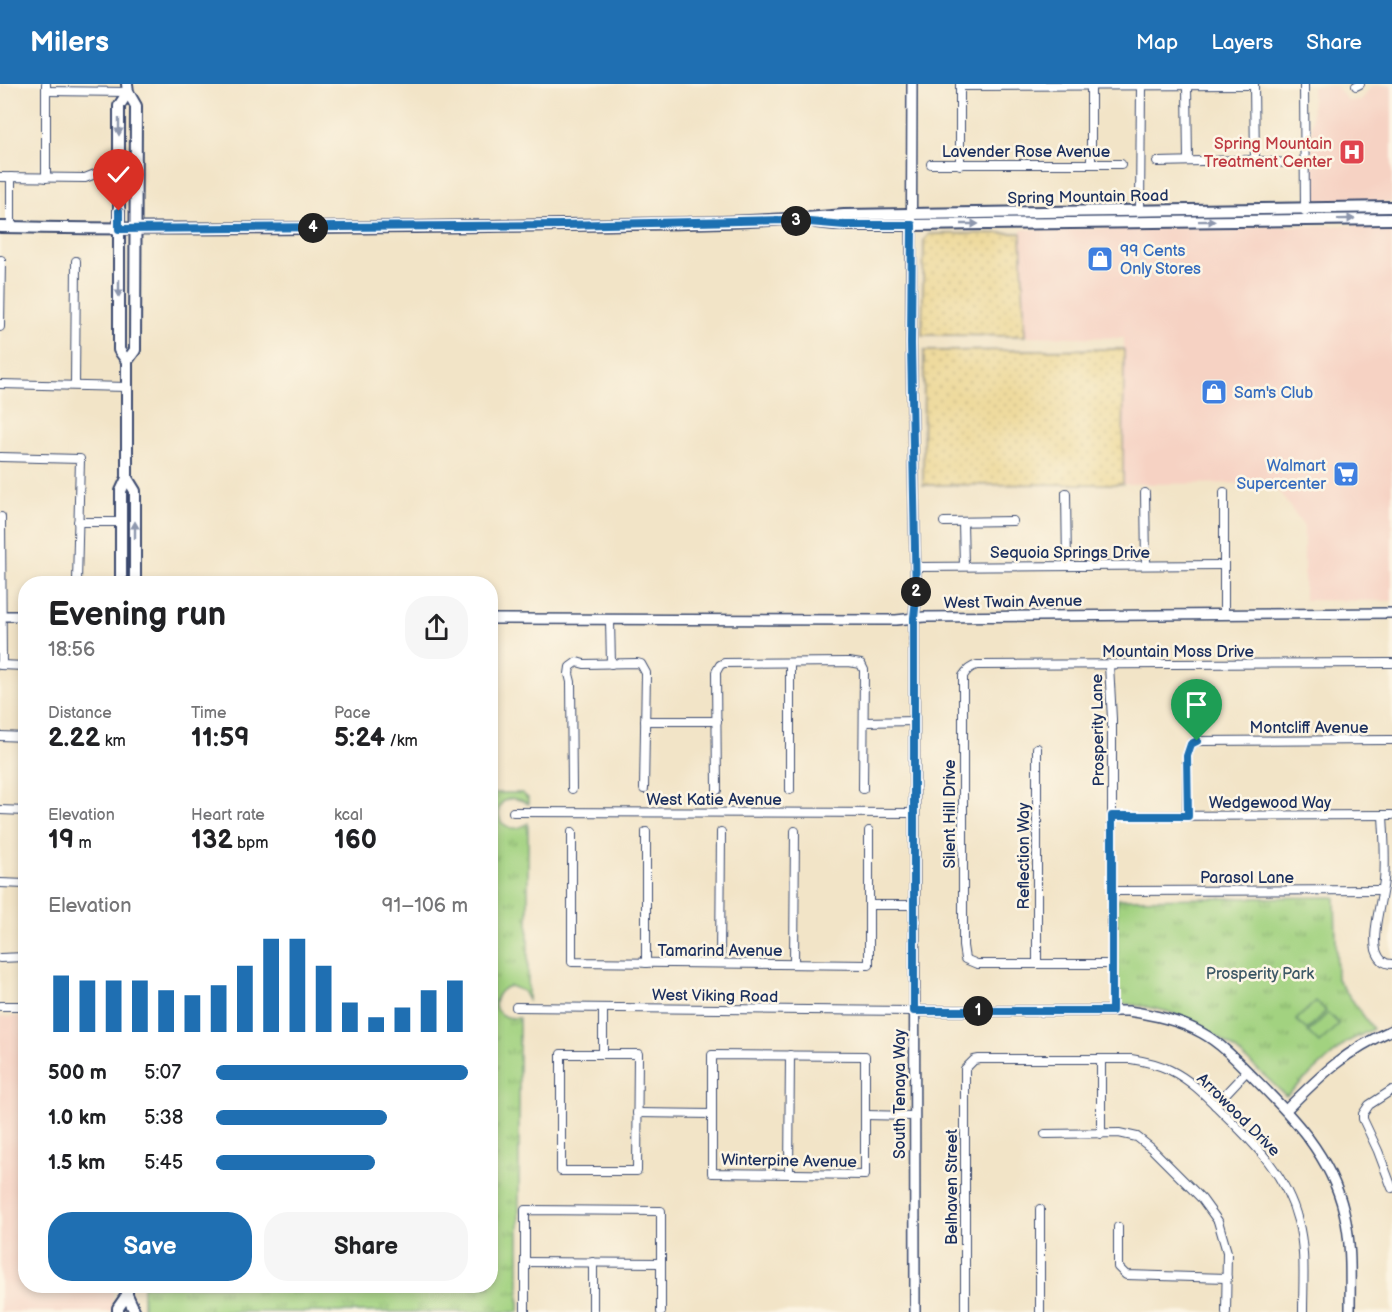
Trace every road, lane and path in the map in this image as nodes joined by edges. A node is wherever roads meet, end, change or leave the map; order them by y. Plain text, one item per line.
1 (912, 84) edge
2 (1304, 84) edge
3 (960, 85) edge
4 (1140, 85) edge
5 (1254, 85) edge
6 (1090, 86) junction
7 (1187, 86) junction
8 (46, 88) edge
9 (128, 88) edge
10 (1188, 161) junction
11 (1157, 162) dead end
12 (1255, 162) junction
13 (1288, 163) dead end
14 (931, 164) dead end
15 (1091, 164) junction
16 (1121, 164) dead end
17 (960, 165) junction
18 (100, 172) dead end
19 (0, 177) edge
20 (12, 177) junction
21 (46, 178) junction
22 (1392, 207) edge
23 (1304, 208) junction
24 (1193, 210) junction
25 (1140, 211) junction
26 (912, 219) junction
27 (1392, 219) edge
28 (1308, 220) junction
29 (1138, 222) junction
30 (1066, 224) junction
31 (5, 227) edge
32 (119, 229) junction
33 (135, 229) junction
34 (1, 260) edge
35 (76, 261) dead end
36 (0, 327) edge
37 (127, 361) junction
38 (0, 384) edge
39 (75, 386) junction
40 (127, 387) junction
41 (0, 457) edge
42 (127, 478) junction
43 (1224, 492) dead end
44 (1066, 493) dead end
45 (1145, 493) dead end
46 (1, 517) edge
47 (1013, 521) dead end
48 (78, 522) junction
49 (121, 522) junction
50 (944, 522) dead end
51 (963, 522) junction
52 (1224, 565) junction
53 (964, 566) junction
54 (1067, 566) junction
55 (1146, 566) junction
56 (916, 567) junction
57 (77, 576) edge
58 (121, 576) edge
59 (135, 576) edge
60 (1392, 613) edge
61 (1224, 614) junction
62 (0, 616) edge
63 (18, 616) edge
64 (914, 618) junction
65 (498, 619) edge
66 (610, 621) junction
67 (790, 663) junction
68 (1392, 663) edge
69 (611, 664) junction
70 (1, 665) edge
71 (1109, 665) junction
72 (18, 666) edge
73 (966, 670) joint
74 (645, 721) junction
75 (717, 721) junction
76 (914, 721) junction
77 (864, 722) junction
78 (0, 736) edge
79 (18, 737) edge
80 (1392, 740) edge
81 (1037, 748) dead end
82 (572, 789) dead end
83 (644, 789) dead end
84 (863, 789) dead end
85 (717, 790) dead end
86 (790, 790) dead end
87 (0, 810) edge
88 (18, 811) edge
89 (513, 812) dead end
90 (914, 813) junction
91 (1388, 815) edge
92 (1112, 816) junction
93 (1188, 816) junction
94 (795, 831) dead end
95 (869, 831) dead end
96 (572, 832) dead end
97 (646, 832) dead end
98 (721, 832) dead end
99 (0, 883) edge
100 (18, 884) edge
101 (1382, 890) junction
102 (1112, 891) junction
103 (869, 905) junction
104 (914, 905) junction
105 (18, 957) edge
106 (0, 958) edge
107 (646, 963) junction
108 (720, 963) junction
109 (794, 964) junction
110 (1036, 964) junction
111 (1112, 964) junction
112 (1392, 964) edge
113 (0, 1006) edge
114 (18, 1006) edge
115 (516, 1007) dead end
116 (603, 1008) junction
117 (914, 1011) junction
118 (1112, 1011) junction
119 (1392, 1030) edge
120 (603, 1054) junction
121 (790, 1055) junction
122 (1101, 1059) junction
123 (968, 1064) joint
124 (1247, 1071) junction
125 (1392, 1090) edge
126 (1215, 1105) junction
127 (1286, 1110) junction
128 (637, 1113) junction
129 (712, 1114) junction
130 (865, 1115) junction
131 (913, 1116) junction
132 (1045, 1134) dead end
133 (1101, 1134) junction
134 (789, 1173) junction
135 (1392, 1188) edge
136 (1040, 1209) dead end
137 (1118, 1227) dead end
138 (525, 1262) junction
139 (593, 1262) junction
140 (661, 1263) junction
141 (1227, 1278) junction
142 (126, 1293) edge
143 (128, 1293) edge
144 (118, 1312) edge
145 (135, 1312) edge
146 (525, 1312) edge
147 (593, 1312) edge
148 (661, 1312) edge
149 (915, 1312) edge
150 (964, 1312) edge
151 (1040, 1312) edge
152 (1226, 1312) edge
153 (1303, 1312) edge
154 (1350, 1312) edge

1 - 26 street, South Tenaya Way
2 - 23 street
3 - 6 street
3 - 17 street
4 - 6 street
4 - 7 street
4 - 25 street
5 - 7 street
5 - 12 street
6 - 15 street
7 - 10 street
8 - 9 street
8 - 21 street
9 -> 32 main road
9 - 33 main road
10 - 11 street
10 - 12 street
12 - 13 street
14 - 17 street, Lavender Rose Avenue
15 - 16 street, Lavender Rose Avenue
15 - 17 street, Lavender Rose Avenue
18 - 21 street
19 - 20 street
20 - 21 street
20 - 31 street
22 - 23 main road, Spring Mountain Road
23 - 24 main road, Spring Mountain Road
23 - 28 street
24 - 25 main road, Spring Mountain Road
24 - 29 main road
25 - 26 main road, Spring Mountain Road
25 - 30 main road
26 -> 30 main road, Spring Mountain Road
26 - 33 main road, Spring Mountain Road
26 - 56 street, South Tenaya Way
28 -> 27 main road, Spring Mountain Road
29 -> 28 main road, Spring Mountain Road
29 - 30 main road, Spring Mountain Road
31 - 32 main road, Spring Mountain Road
32 - 33 main road, Spring Mountain Road
32 -> 37 main road
33 - 37 main road
34 - 36 street
35 - 39 street
37 - 40 main road
38 - 39 street
39 - 40 street
40 - 42 main road
41 - 48 street
42 - 49 main road
59 -> 42 main road
43 - 52 street
44 - 54 street
45 - 55 street
46 - 62 street
47 - 51 street
48 - 49 street
48 - 57 street
49 - 58 main road
50 - 51 street
51 - 53 street
52 - 55 street, Sequoia Springs Drive
52 - 61 street
53 - 54 street, Sequoia Springs Drive
53 - 56 street, Sequoia Springs Drive
54 - 55 street, Sequoia Springs Drive
56 - 64 street, South Tenaya Way
60 - 61 street, West Twain Avenue
61 - 64 street, West Twain Avenue
62 - 63 street
62 - 70 street
64 - 66 street, West Twain Avenue
64 - 76 street, South Tenaya Way
65 - 66 street, West Twain Avenue
66 - 69 street
67 - 75 street
67 - 77 street
67 - 86 street
68 - 71 street, Mountain Moss Drive
69 - 74 street
69 - 82 street
70 - 72 street
71 - 73 street, Mountain Moss Drive
71 - 92 street, Prosperity Lane
73 - 110 street, Silent Hill Drive
74 - 75 street
74 - 83 street
75 - 85 street
76 - 77 street
76 - 90 street, South Tenaya Way
77 - 84 street
78 - 79 street
80 - 93 street, Montcliff Avenue
81 - 110 street, Reflection Way
87 - 88 street
89 - 90 street, West Katie Avenue
90 - 104 street, South Tenaya Way
91 - 93 street, Wedgewood Way
91 - 101 street
92 - 93 street, Wedgewood Way
92 - 102 street, Prosperity Lane
94 - 109 street
95 - 103 street
96 - 107 street, Tamarind Avenue
97 - 107 street
98 - 108 street
99 - 100 street
101 - 102 street, Parasol Lane
101 - 112 street
102 - 111 street, Prosperity Lane
103 - 104 street
103 - 109 street, Tamarind Avenue
104 - 117 street, South Tenaya Way
105 - 106 street
107 - 108 street, Tamarind Avenue
108 - 109 street, Tamarind Avenue
110 - 111 street
111 - 118 street, Prosperity Lane
113 - 114 street
115 - 116 street, West Viking Road
116 - 117 street, West Viking Road
116 - 120 street
117 - 118 street
117 - 131 street, South Tenaya Way
118 - 124 street
119 - 127 street
120 - 128 street
120 - 128 street
121 - 129 street
121 - 130 street
121 - 134 street
122 - 123 street, Arrowood Drive
122 - 126 street, Arrowood Drive
122 - 133 street
123 - 150 street, Belhaven Street
124 - 126 street
124 - 127 street
125 - 135 street
126 - 153 street, Arrowood Drive
127 - 154 street
128 - 129 street
129 - 134 street, Winterpine Avenue
130 - 131 street
130 - 134 street, Winterpine Avenue
131 - 149 street, South Tenaya Way
132 - 133 street
133 - 141 street
136 - 151 street
137 - 141 street
138 - 139 street
138 - 140 street
138 - 146 street
139 - 140 street
139 - 147 street
140 - 148 street
141 - 152 street
142 - 144 main road
143 - 145 main road

